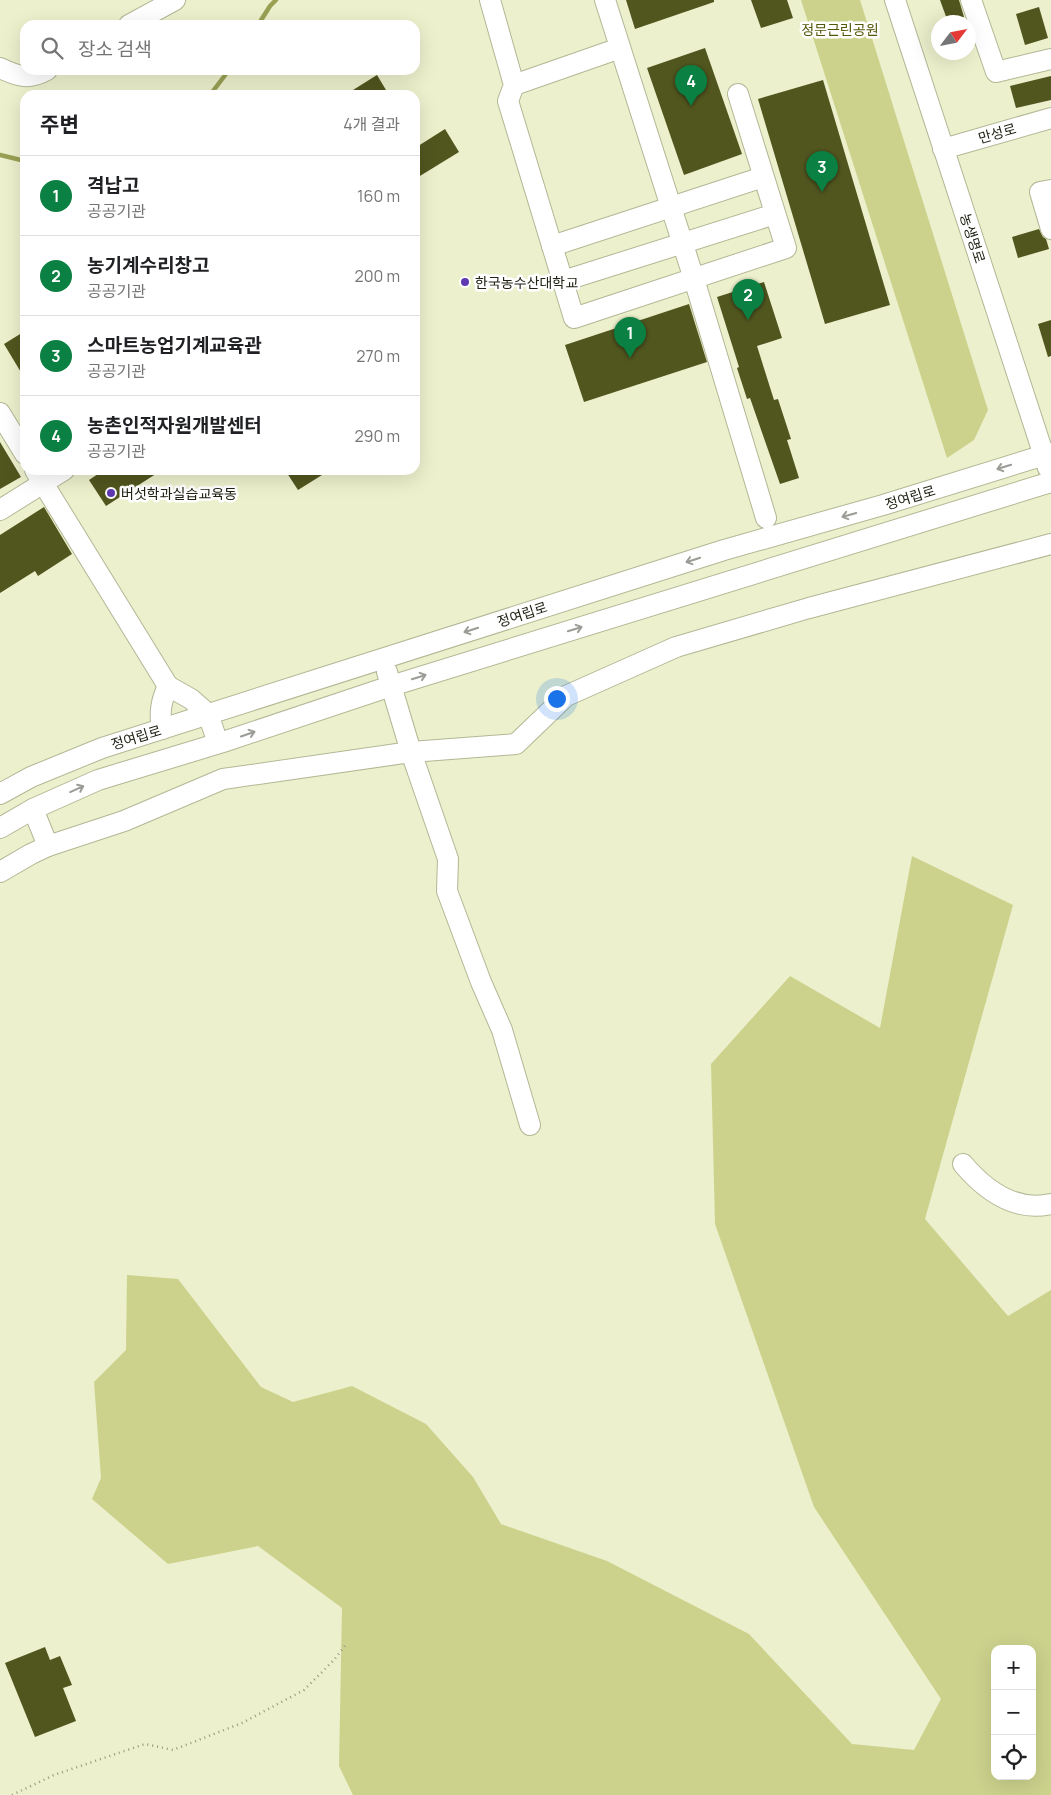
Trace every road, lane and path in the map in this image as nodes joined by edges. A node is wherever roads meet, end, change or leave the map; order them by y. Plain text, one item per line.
1 (175, 0) edge
2 (490, 0) edge
3 (604, 0) edge
4 (895, 0) edge
5 (971, 0) edge
6 (138, 20) edge
7 (620, 48) junction
8 (1051, 59) edge
9 (0, 68) edge
10 (38, 75) edge
11 (514, 85) junction
12 (738, 94) dead end
13 (1051, 118) edge
14 (944, 149) junction
15 (764, 177) junction
16 (1051, 190) edge
17 (671, 207) junction
18 (775, 214) junction
19 (1051, 229) edge
20 (683, 243) junction
21 (552, 246) junction
22 (694, 279) junction
23 (562, 281) junction
24 (0, 413) edge
25 (20, 446) edge
26 (1047, 454) edge
27 (39, 477) edge
28 (1051, 477) edge
29 (1051, 482) edge
30 (0, 510) edge
31 (766, 518) junction
32 (805, 528) junction
33 (1051, 544) edge
34 (738, 547) junction
35 (383, 659) junction
36 (168, 686) junction
37 (391, 686) junction
38 (208, 714) junction
39 (162, 729) junction
40 (218, 743) junction
41 (411, 752) junction
42 (0, 794) edge
43 (33, 810) junction
44 (0, 828) edge
45 (48, 846) junction
46 (0, 872) edge
47 (530, 1125) dead end
48 (963, 1164) dead end
49 (1051, 1204) edge
50 (347, 1643) dead end
51 (12, 1795) edge

1 - 6 street
2 - 11 street
3 - 7 street
4 - 14 street, 농생명로
5 - 8 street
7 - 11 street
7 - 17 street
9 - 10 street
11 - 21 street
12 - 15 street
13 - 14 street, 만성로
14 - 26 street, 농생명로
15 - 17 street
15 - 18 street
16 - 19 street
17 - 20 street
17 - 21 street
18 - 20 street
18 - 22 street
20 - 22 street
20 - 23 street
21 - 23 street
22 - 23 street
22 - 31 street
24 - 25 street
26 - 28 street, 농생명로
26 -> 32 street, 정여립로
27 - 30 street
27 - 36 street
37 -> 29 street, 정여립로
31 - 32 street
31 - 34 street
32 - 34 street, 정여립로
33 - 41 street
34 -> 35 street, 정여립로
35 - 37 street
35 - 38 street, 정여립로
36 - 38 street
36 - 39 street
40 -> 37 street, 정여립로
37 - 41 street
38 - 39 street, 정여립로
38 - 40 street
39 - 42 street, 정여립로
43 -> 40 street, 정여립로
41 - 45 street
41 - 47 street
43 - 44 street, 정여립로
43 - 45 street
45 - 46 street
48 - 49 street
50 - 51 path

